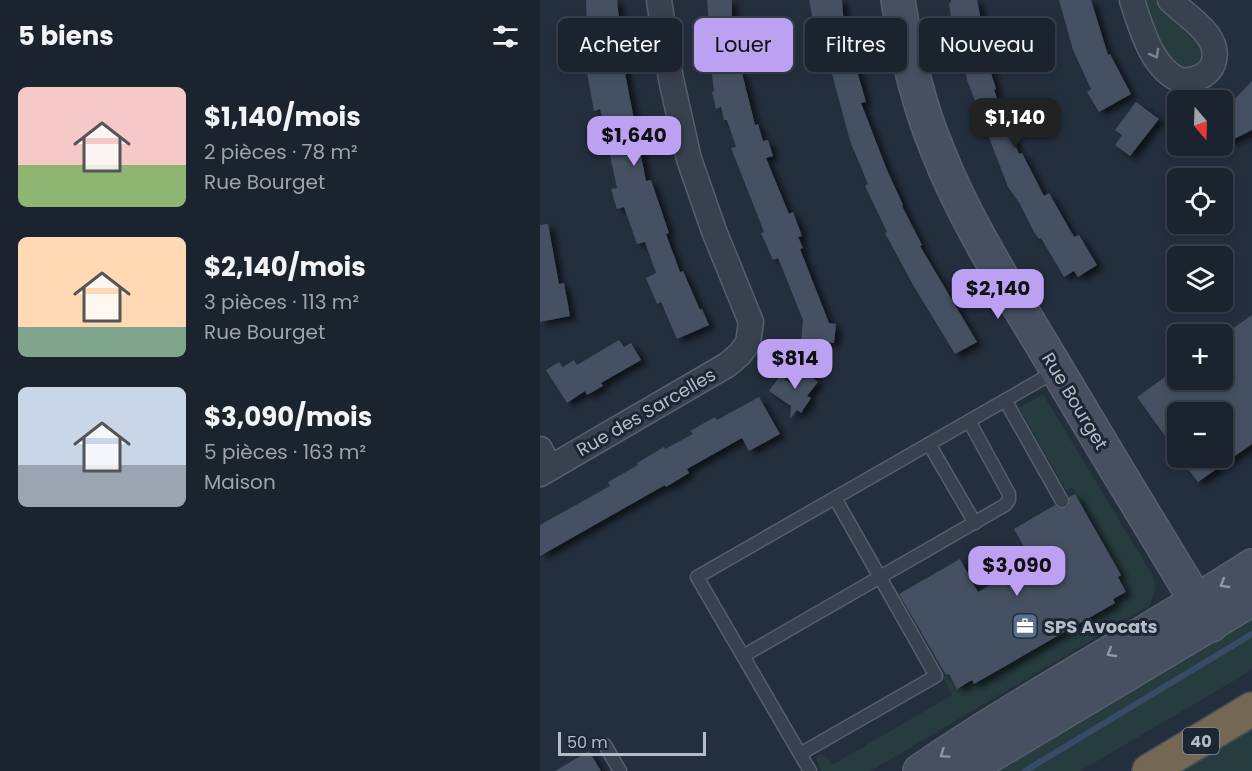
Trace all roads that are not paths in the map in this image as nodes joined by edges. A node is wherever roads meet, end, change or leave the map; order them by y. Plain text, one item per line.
1 (659, 0) edge
2 (898, 0) edge
3 (1132, 0) edge
4 (1170, 0) edge
5 (1057, 370) junction
6 (1005, 400) junction
7 (969, 421) junction
8 (928, 444) junction
9 (543, 464) edge
10 (835, 498) junction
11 (1062, 501) dead end
12 (975, 523) junction
13 (1252, 566) edge
14 (881, 577) junction
15 (1252, 599) edge
16 (1204, 613) junction
17 (743, 656) junction
18 (1252, 709) edge
19 (605, 745) dead end
20 (800, 754) junction
21 (620, 771) edge
22 (810, 771) edge
23 (920, 771) edge
24 (964, 771) edge
25 (1149, 771) edge

1 - 9 street, Rue des Sarcelles
2 - 5 street, Rue Bourget
3 -> 4 street
5 - 6 lane
5 - 16 street, Rue Bourget
6 - 7 lane
6 - 11 lane
7 - 8 lane
7 - 12 lane
8 - 10 lane
8 - 12 lane
10 - 14 lane
10 - 17 lane
12 - 14 lane
13 -> 16 street
14 - 17 lane
14 - 20 lane
15 - 16 street
16 -> 23 street
16 - 24 street
17 - 20 lane
18 - 25 highway, 40
19 - 21 lane
20 - 22 lane

